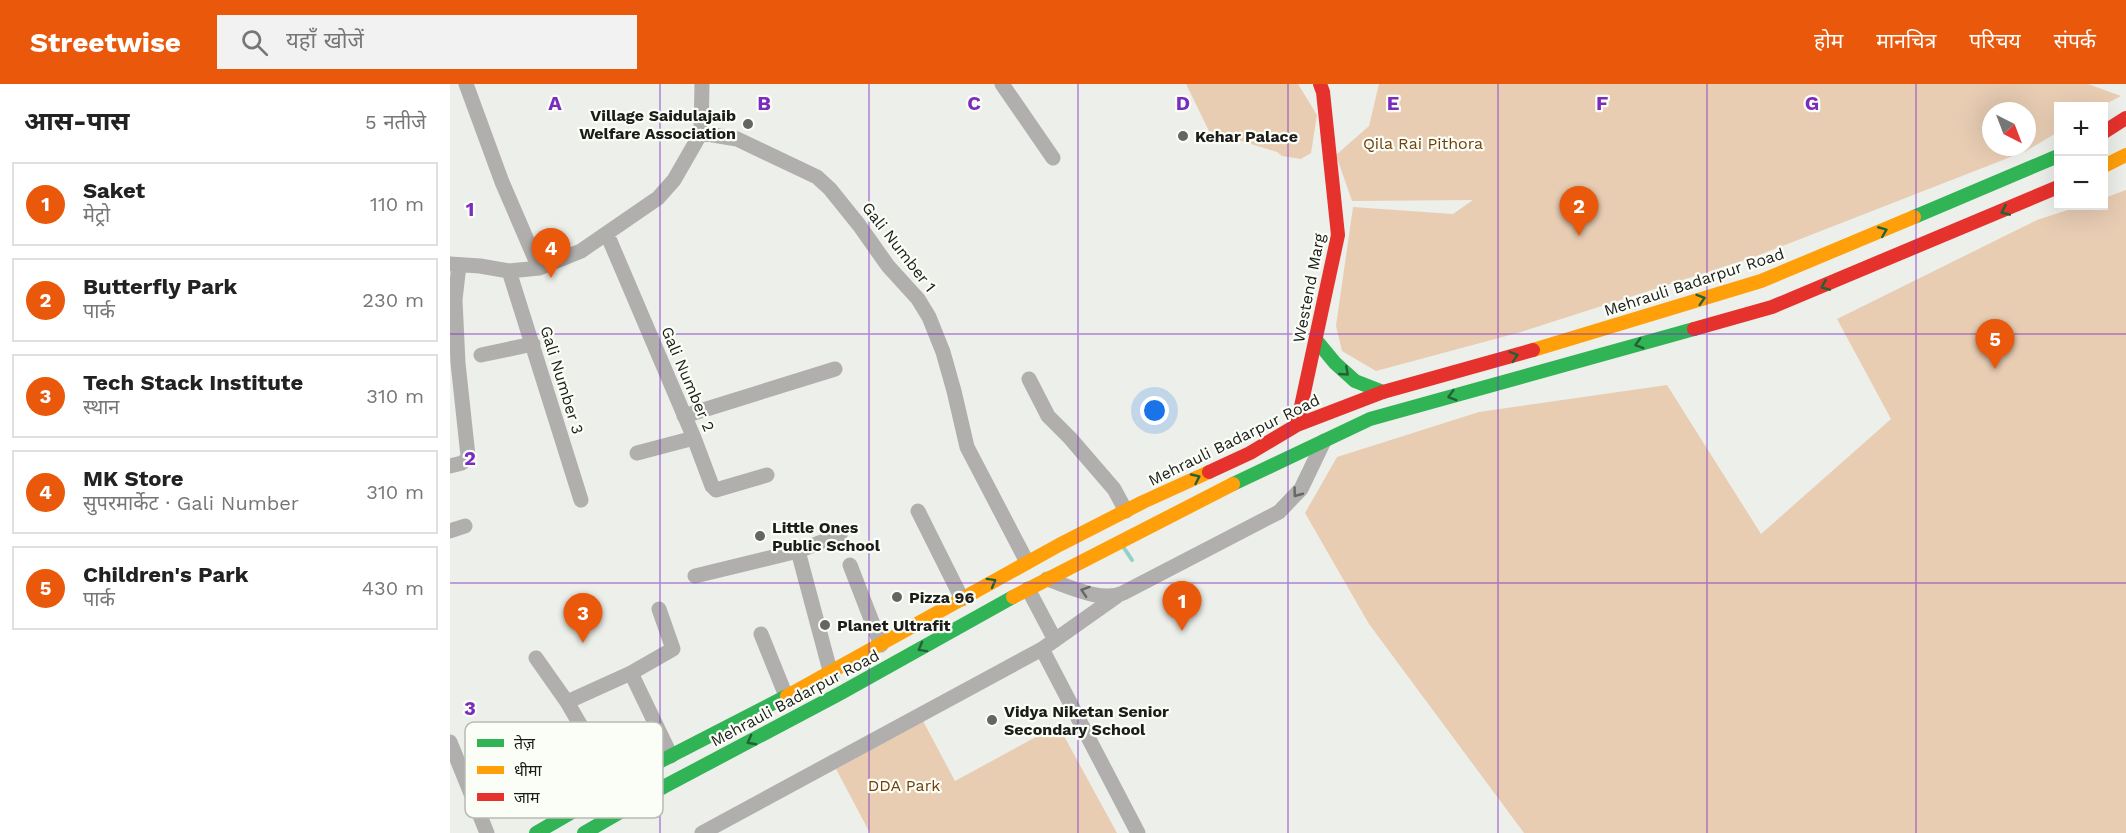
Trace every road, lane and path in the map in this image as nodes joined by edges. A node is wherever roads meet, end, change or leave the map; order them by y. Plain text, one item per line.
1 (466, 84) edge
2 (702, 84) edge
3 (1002, 84) edge
4 (1320, 84) edge
5 (2126, 118) edge
6 (2108, 129) edge
7 (701, 133) junction
8 (2126, 155) edge
9 (1053, 158) dead end
10 (2054, 158) edge
11 (2108, 164) edge
12 (2054, 189) edge
13 (607, 234) junction
14 (454, 265) edge
15 (539, 267) junction
16 (509, 271) junction
17 (1316, 340) junction
18 (533, 344) junction
19 (481, 355) dead end
20 (835, 369) dead end
21 (1029, 379) dead end
22 (1383, 392) junction
23 (684, 416) junction
24 (1297, 425) junction
25 (457, 429) edge
26 (694, 438) junction
27 (1324, 441) junction
28 (637, 453) dead end
29 (450, 466) edge
30 (767, 475) dead end
31 (581, 500) dead end
32 (918, 511) dead end
33 (1126, 511) junction
34 (465, 526) dead end
35 (450, 531) edge
36 (840, 535) dead end
37 (798, 551) junction
38 (1028, 562) junction
39 (850, 565) dead end
40 (695, 576) dead end
41 (1047, 579) junction
42 (1028, 589) junction
43 (1117, 596) junction
44 (962, 599) junction
45 (659, 609) dead end
46 (761, 634) dead end
47 (1055, 640) junction
48 (881, 645) junction
49 (1042, 650) junction
50 (537, 658) dead end
51 (830, 672) junction
52 (631, 673) junction
53 (839, 694) junction
54 (786, 696) junction
55 (567, 702) junction
56 (579, 722) edge
57 (655, 722) edge
58 (663, 739) edge
59 (450, 742) edge
60 (671, 756) junction
61 (663, 760) edge
62 (465, 779) edge
63 (663, 787) edge
64 (481, 818) edge
65 (562, 818) edge
66 (610, 818) edge
67 (487, 833) edge
68 (536, 833) edge
69 (584, 833) edge
70 (702, 833) edge
71 (1138, 833) edge

1 - 15 street
2 - 7 street
3 - 9 street
4 - 17 main road, Westend Marg
5 - 6 main road
7 - 13 street
7 - 38 street, Gali Number 1
8 - 11 main road
22 -> 10 main road, Mehrauli Badarpur Road
12 -> 27 main road, Mehrauli Badarpur Road
13 - 15 street
13 - 23 street, Gali Number 2
14 - 16 street
14 - 25 street
15 - 16 street
16 - 18 street, Gali Number 3
17 -> 22 main road
17 - 24 main road, Westend Marg
18 - 19 street
18 - 31 street, Gali Number 3
20 - 23 street
21 - 33 street
22 - 24 main road, Mehrauli Badarpur Road
23 - 26 street, Gali Number 2
33 -> 24 main road, Mehrauli Badarpur Road
25 - 29 street
26 - 28 street
26 - 30 street, Gali Number 2
27 - 41 main road, Mehrauli Badarpur Road
27 -> 43 street
32 - 44 street
33 - 38 main road, Mehrauli Badarpur Road
34 - 35 street
36 - 37 street
37 - 40 street
37 - 51 street
44 -> 38 main road, Mehrauli Badarpur Road
39 - 48 street
41 - 42 main road, Mehrauli Badarpur Road
43 -> 41 street
42 - 47 street
42 -> 53 main road, Mehrauli Badarpur Road
43 - 47 street
44 - 48 main road, Mehrauli Badarpur Road
45 - 52 street
46 - 54 street
47 - 49 street
48 - 51 main road, Mehrauli Badarpur Road
49 - 70 street
49 - 71 street
50 - 55 street
51 - 53 street
51 - 54 main road, Mehrauli Badarpur Road
52 - 55 street
52 - 57 street
53 -> 63 main road, Mehrauli Badarpur Road
54 - 60 main road, Mehrauli Badarpur Road
55 - 56 street
58 - 60 street
59 - 62 street
60 - 61 main road, Mehrauli Badarpur Road
64 - 67 street
65 - 68 main road, Mehrauli Badarpur Road
66 -> 69 main road, Mehrauli Badarpur Road

